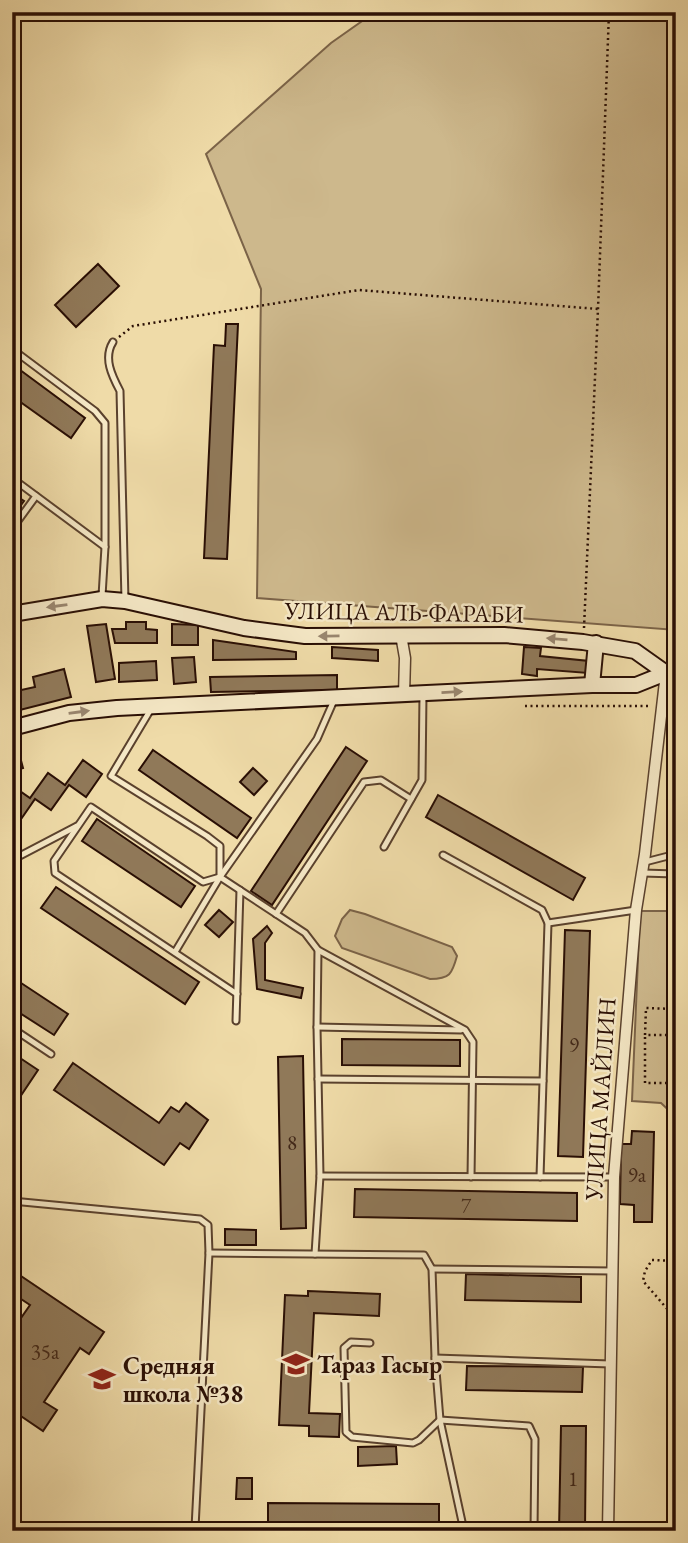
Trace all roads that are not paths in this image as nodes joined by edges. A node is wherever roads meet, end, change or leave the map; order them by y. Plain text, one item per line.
1 (113, 342) road end
2 (12, 349) edge
3 (12, 478) edge
4 (36, 496) junction
5 (12, 529) edge
6 (105, 547) junction
7 (102, 599) junction
8 (125, 601) junction
9 (12, 614) edge
10 (401, 635) junction
11 (589, 643) junction
12 (671, 672) edge
13 (592, 685) junction
14 (423, 694) junction
15 (404, 695) junction
16 (335, 698) junction
17 (153, 707) junction
18 (12, 728) edge
19 (411, 799) junction
20 (79, 825) junction
21 (384, 847) dead end
22 (676, 854) edge
23 (443, 855) dead end
24 (12, 860) edge
25 (643, 867) junction
26 (675, 874) edge
27 (220, 877) junction
28 (240, 890) junction
29 (636, 910) junction
30 (276, 914) junction
31 (548, 923) junction
32 (318, 950) junction
33 (175, 953) junction
34 (237, 994) junction
35 (236, 1021) dead end
36 (317, 1027) junction
37 (15, 1030) edge
38 (464, 1030) junction
39 (12, 1041) edge
40 (51, 1054) dead end
41 (318, 1079) junction
42 (543, 1081) junction
43 (472, 1082) junction
44 (320, 1176) junction
45 (471, 1177) junction
46 (540, 1177) junction
47 (614, 1177) junction
48 (12, 1202) edge
49 (209, 1252) junction
50 (316, 1254) junction
51 (432, 1269) junction
52 (612, 1271) junction
53 (370, 1343) dead end
54 (435, 1357) junction
55 (610, 1364) junction
56 (440, 1420) junction
57 (196, 1530) edge
58 (218, 1530) edge
59 (237, 1531) edge
60 (464, 1531) edge
61 (534, 1531) edge
62 (608, 1531) edge

1 - 8 lane
2 - 6 lane
3 - 4 lane
4 - 5 lane
4 - 6 lane
6 - 7 lane
7 - 8 main road, УЛИЦА АЛЬ-ФАРАБИ
7 -> 9 main road, УЛИЦА АЛЬ-ФАРАБИ
10 -> 8 main road, УЛИЦА АЛЬ-ФАРАБИ
11 -> 10 main road, УЛИЦА АЛЬ-ФАРАБИ
10 - 15 street
11 - 12 main road, УЛИЦА АЛЬ-ФАРАБИ
11 - 13 main road
12 - 13 main road
12 - 25 street, УЛИЦА МАЙЛИН
14 -> 13 main road
14 - 15 main road
14 - 19 lane
15 - 16 main road
16 - 17 main road
16 - 27 lane
18 -> 17 main road
17 - 27 lane
19 - 21 lane
19 - 30 lane
20 - 24 lane
20 - 27 lane
20 - 33 lane
22 - 25 lane
23 - 31 lane
25 - 26 lane
25 - 29 street, УЛИЦА МАЙЛИН
27 - 28 lane
27 - 33 lane
28 - 30 lane
28 - 34 lane
29 - 31 lane
29 - 47 street, УЛИЦА МАЙЛИН
30 - 32 lane
31 - 42 lane
32 - 36 lane
32 - 38 lane
33 - 34 lane
34 - 35 lane
36 - 38 lane
36 - 41 lane
37 - 39 lane
37 - 40 lane
38 - 43 lane
41 - 43 lane
41 - 44 lane
42 - 43 lane
42 - 46 lane
43 - 45 lane
44 - 45 lane
44 - 50 lane
45 - 46 lane
46 - 47 lane
47 - 52 street, УЛИЦА МАЙЛИН
48 - 49 lane
49 - 50 lane
49 - 57 lane
50 - 51 lane
51 - 52 lane
51 - 54 lane
52 - 55 street, УЛИЦА МАЙЛИН
53 - 56 lane
54 - 55 lane
54 - 56 lane
55 - 62 street, УЛИЦА МАЙЛИН
56 - 60 lane
56 - 61 lane
57 - 58 lane
58 - 59 lane

